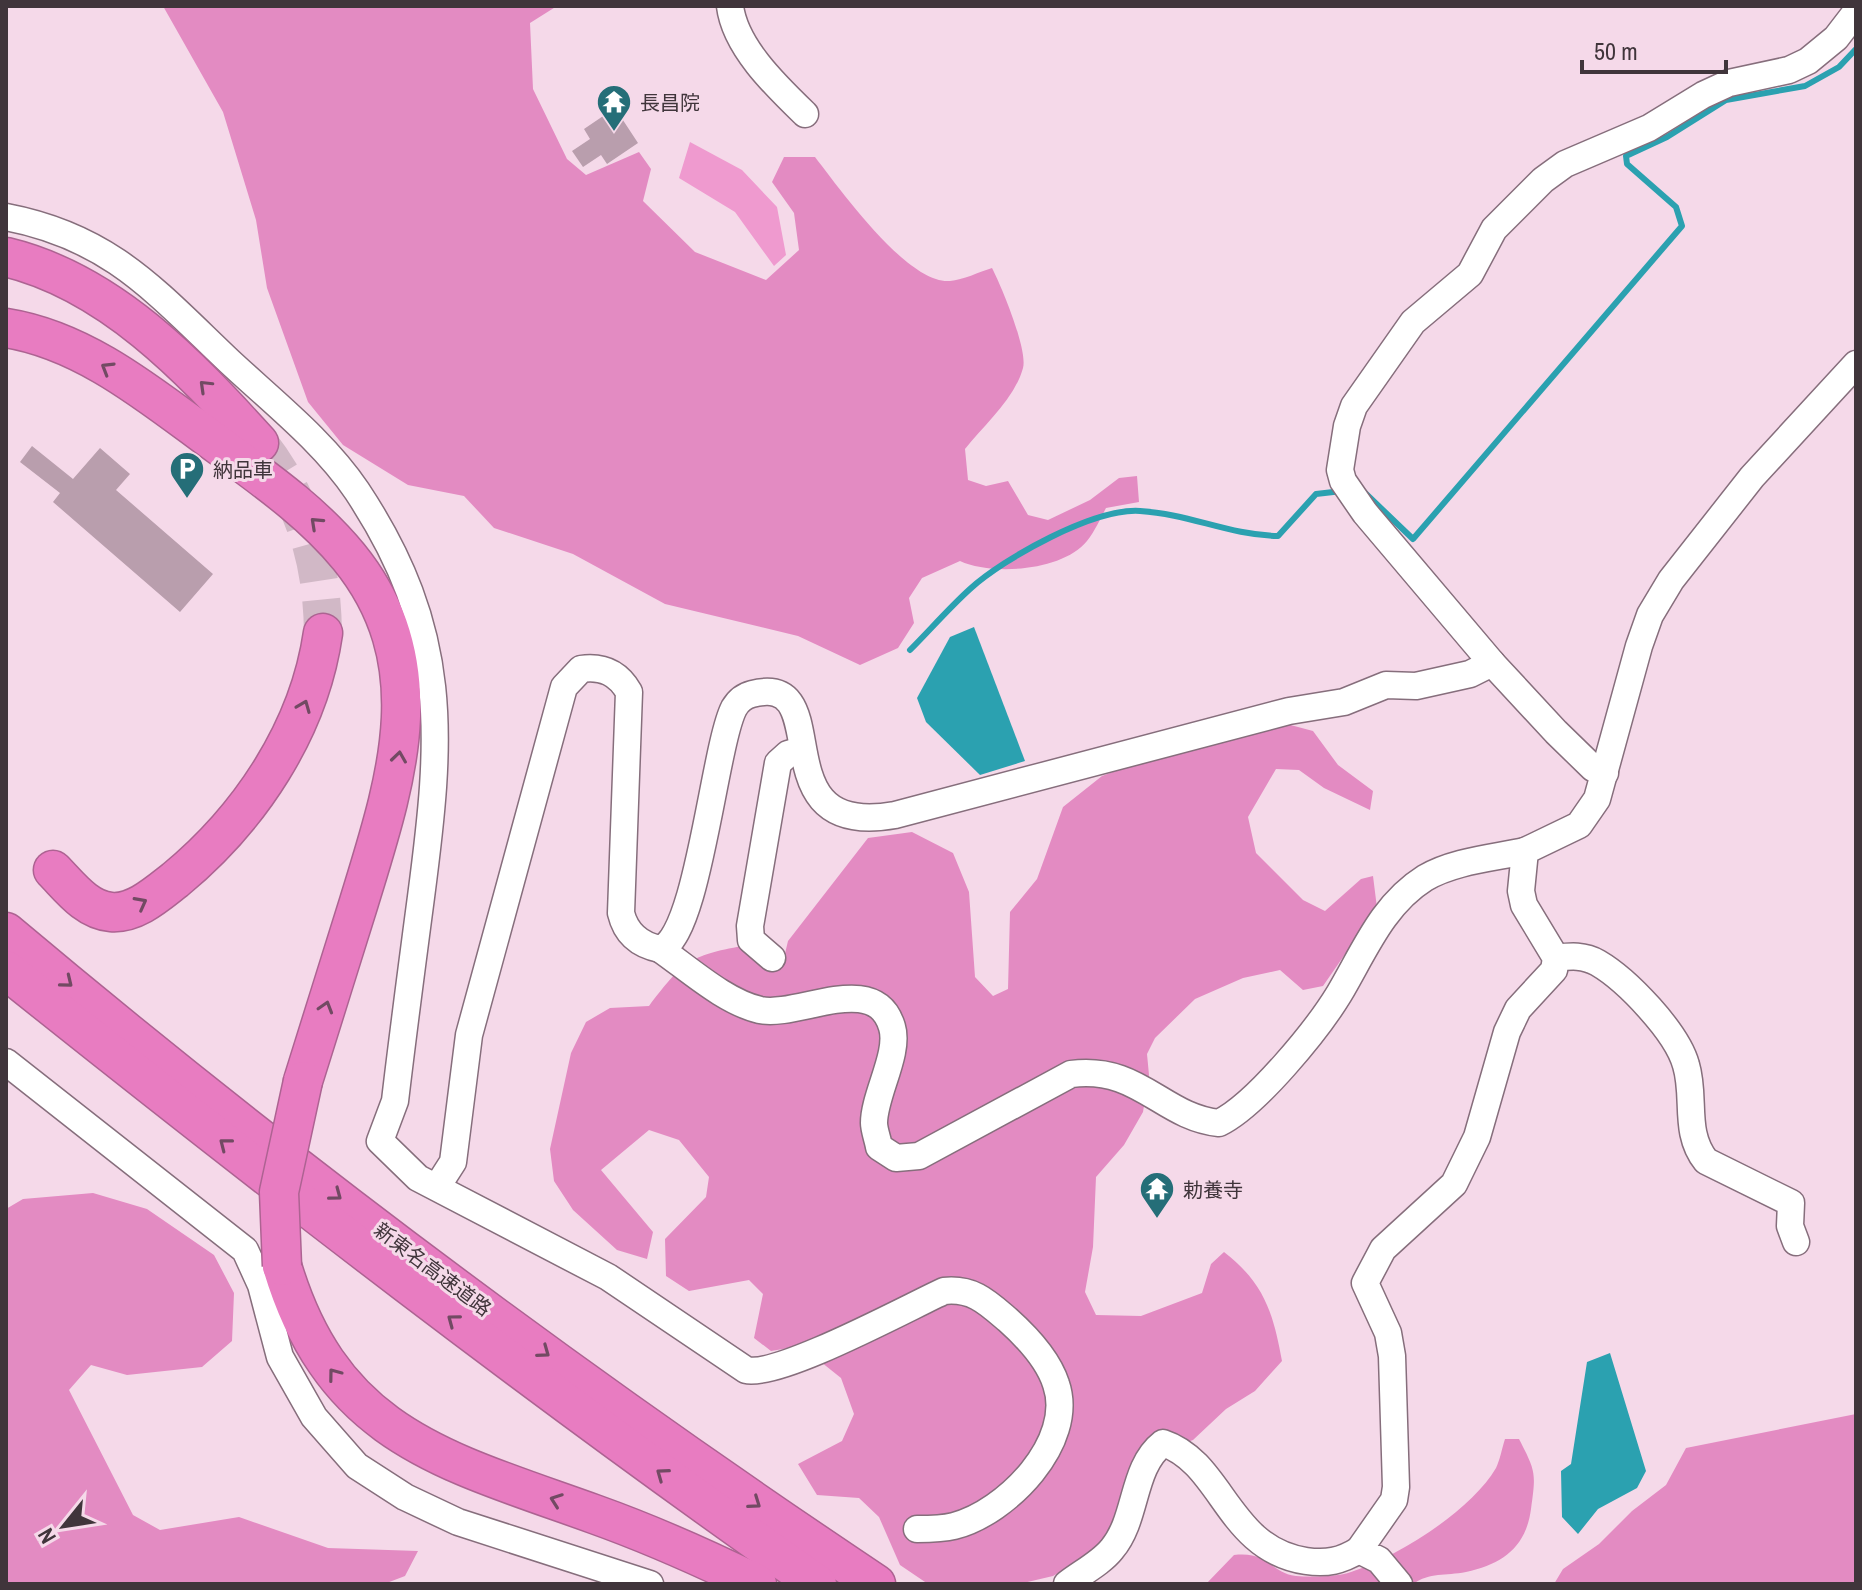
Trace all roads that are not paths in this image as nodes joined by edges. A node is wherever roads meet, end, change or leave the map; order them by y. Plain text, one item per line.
1 (730, 6) edge
2 (1856, 12) edge
3 (805, 114) dead end
4 (6, 217) edge
5 (6, 257) edge
6 (6, 328) edge
7 (1856, 364) edge
8 (259, 443) tunnel mouth
9 (323, 633) tunnel mouth
10 (1492, 663) junction
11 (802, 750) junction
12 (1605, 773) junction
13 (1525, 851) junction
14 (53, 870) dead end
15 (6, 932) edge
16 (660, 949) junction
17 (772, 958) dead end
18 (1556, 958) junction
19 (6, 970) edge
20 (6, 1062) edge
21 (437, 1187) junction
22 (1796, 1242) dead end
23 (917, 1529) dead end
24 (1359, 1550) junction
25 (650, 1584) edge
26 (757, 1584) edge
27 (817, 1584) edge
28 (876, 1584) edge
29 (1067, 1584) edge
30 (1399, 1584) edge

1 - 3 street
2 - 10 street
4 - 21 street
8 -> 5 highway
26 -> 6 highway, bridge
7 - 12 street
14 -> 9 highway
10 - 11 street
10 - 12 street
11 - 16 street
11 - 17 street
12 - 13 street
13 - 16 street
13 - 18 street
15 -> 28 highway, 新東名高速道路
16 - 21 street
18 - 22 street
18 - 24 street
27 -> 19 highway, 新東名高速道路
20 - 25 street
21 - 23 street
24 - 29 street
24 - 30 street

